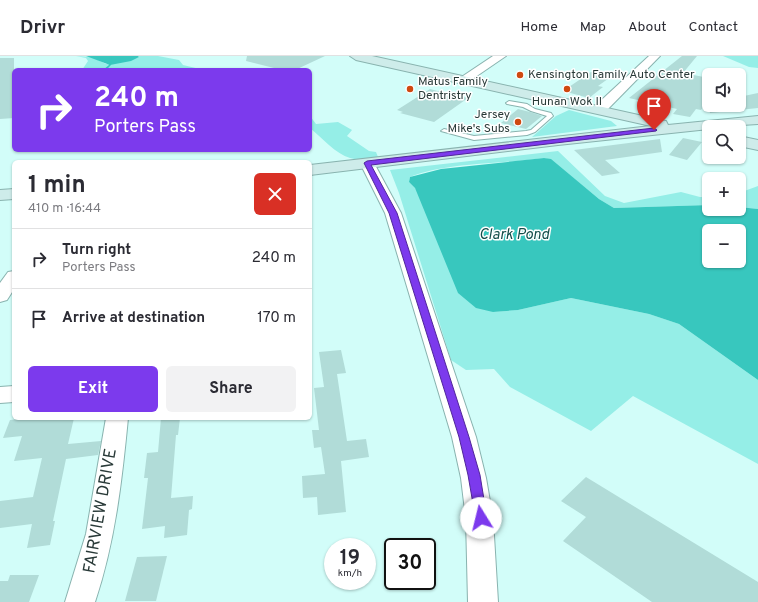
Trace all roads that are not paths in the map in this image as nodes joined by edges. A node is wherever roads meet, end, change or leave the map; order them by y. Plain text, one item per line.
1 (356, 56) edge
2 (501, 56) edge
3 (655, 56) edge
4 (464, 80) junction
5 (509, 103) dead end
6 (598, 110) junction
7 (758, 120) edge
8 (678, 127) junction
9 (444, 131) dead end
10 (702, 132) edge
11 (746, 142) edge
12 (758, 145) edge
13 (367, 163) junction
14 (312, 170) edge
15 (12, 194) edge
16 (0, 195) edge
17 (12, 279) edge
18 (0, 296) edge
19 (12, 394) edge
20 (0, 395) edge
21 (117, 420) edge
22 (80, 602) edge
23 (483, 602) edge

1 - 4 street
2 - 4 street
3 - 6 street
4 - 6 street
5 - 9 lane
6 - 8 street
7 - 8 street
8 - 10 street
8 - 13 street
11 - 12 street
13 - 14 street
13 - 23 street
15 - 16 street
17 - 18 street
19 - 20 street
21 - 22 street, FAIRVIEW DRIVE

